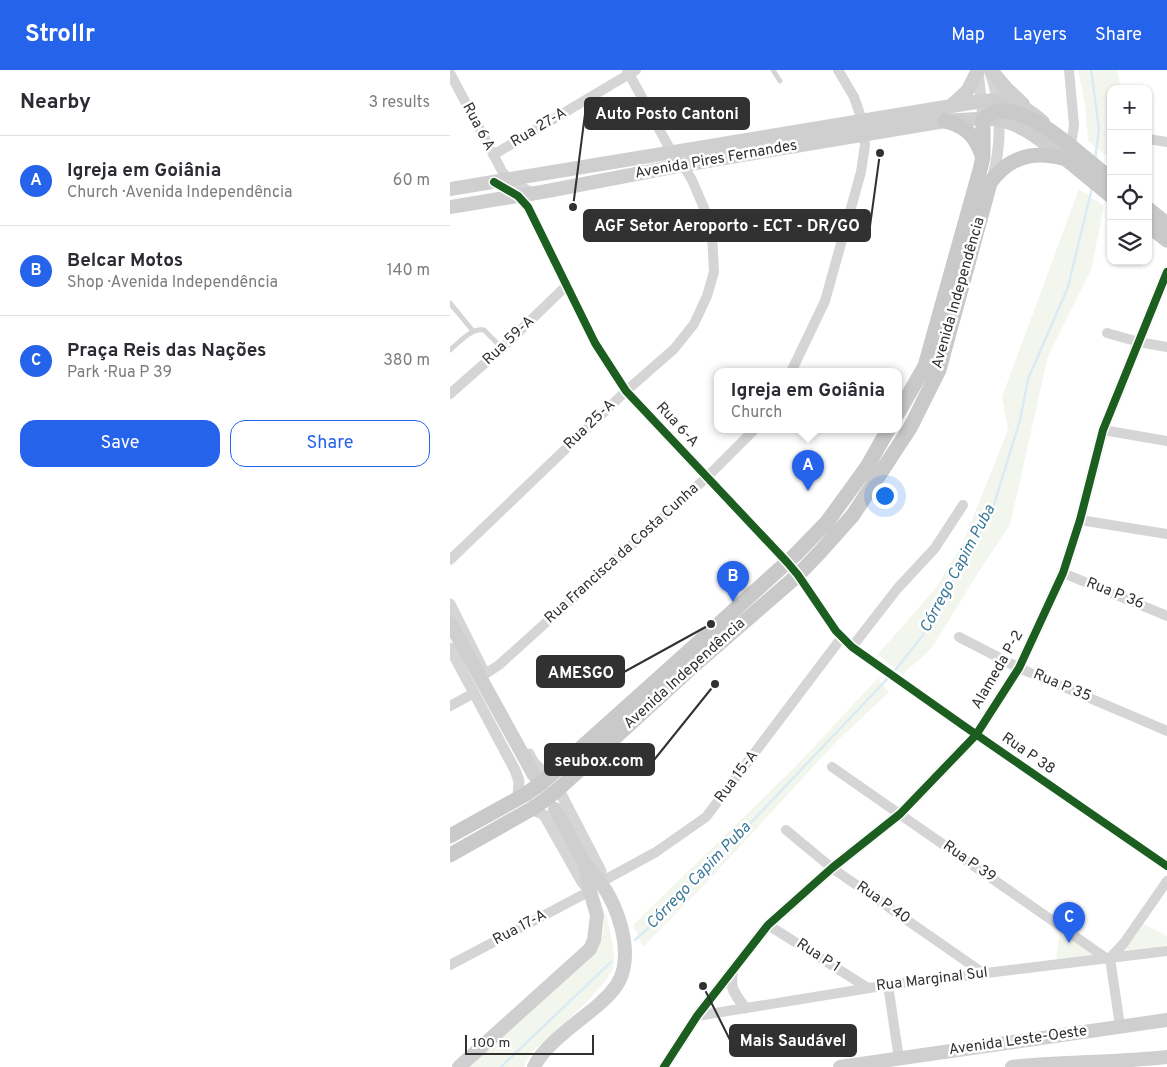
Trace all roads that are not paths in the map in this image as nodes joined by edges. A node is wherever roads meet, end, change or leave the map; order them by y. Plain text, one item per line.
1 (774, 70) edge
2 (838, 70) edge
3 (978, 70) edge
4 (990, 70) edge
5 (1068, 70) edge
6 (631, 71) edge
7 (450, 73) edge
8 (780, 80) dead end
9 (982, 101) junction
10 (952, 105) junction
11 (1031, 111) junction
12 (994, 112) junction
13 (945, 121) junction
14 (863, 127) junction
15 (1055, 133) junction
16 (1152, 140) edge
17 (1167, 142) edge
18 (671, 151) junction
19 (1072, 155) junction
20 (983, 157) junction
21 (495, 159) junction
22 (683, 165) junction
23 (509, 179) junction
24 (1104, 180) edge
25 (490, 182) junction
26 (990, 183) junction
27 (450, 189) edge
28 (537, 193) junction
29 (518, 196) junction
30 (450, 207) edge
31 (1152, 212) edge
32 (531, 213) junction
33 (1167, 224) edge
34 (1152, 228) edge
35 (1167, 240) edge
36 (1167, 272) edge
37 (566, 286) junction
38 (450, 303) edge
39 (473, 331) junction
40 (1107, 333) dead end
41 (1139, 342) junction
42 (1167, 347) edge
43 (502, 348) junction
44 (450, 350) edge
45 (793, 368) edge
46 (932, 368) junction
47 (626, 391) junction
48 (450, 394) edge
49 (902, 408) edge
50 (1103, 430) junction
51 (751, 433) edge
52 (886, 433) edge
53 (1167, 441) edge
54 (708, 477) junction
55 (963, 505) dead end
56 (1080, 520) junction
57 (1167, 534) edge
58 (450, 560) edge
59 (787, 562) junction
60 (1063, 573) junction
61 (798, 575) junction
62 (450, 604) edge
63 (1167, 616) edge
64 (450, 623) edge
65 (842, 637) junction
66 (959, 637) dead end
67 (852, 647) junction
68 (450, 648) edge
69 (695, 655) junction
70 (875, 663) joint
71 (1019, 668) junction
72 (485, 674) junction
73 (474, 693) junction
74 (450, 706) edge
75 (1167, 731) edge
76 (976, 735) junction
77 (832, 768) dead end
78 (542, 777) junction
79 (556, 791) junction
80 (522, 796) junction
81 (533, 808) junction
82 (555, 809) dead end
83 (900, 814) junction
84 (786, 830) dead end
85 (450, 836) edge
86 (450, 855) edge
87 (585, 863) junction
88 (1167, 866) edge
89 (832, 868) junction
90 (1167, 881) edge
91 (601, 882) junction
92 (590, 891) junction
93 (768, 925) junction
94 (1167, 951) edge
95 (1108, 958) junction
96 (450, 965) edge
97 (733, 968) junction
98 (983, 973) junction
99 (888, 985) junction
100 (868, 988) junction
101 (745, 1008) junction
102 (697, 1016) junction
103 (1167, 1020) edge
104 (1120, 1026) junction
105 (1167, 1057) edge
106 (899, 1058) junction
107 (1054, 1065) edge
108 (459, 1067) edge
109 (534, 1067) edge
110 (664, 1067) edge
111 (840, 1067) edge
112 (1012, 1067) edge

1 - 8 lane
2 - 14 street
3 - 9 street
3 - 10 main road
4 - 11 main road
4 - 12 street
5 - 19 street
6 - 18 street, Rua 25-A
6 - 21 street, Rua 27-A
7 - 21 street, Rua 6 A
9 - 10 main road, Avenida Pires Fernandes
9 - 12 main road
10 - 14 main road, Avenida Pires Fernandes
11 - 12 main road
11 - 15 main road
12 - 13 main road, Avenida Pires Fernandes
12 - 15 main road
12 - 19 main road
12 - 20 main road, Avenida Independência
12 - 26 street, Avenida Independência
13 - 14 main road, Avenida Pires Fernandes
13 - 20 main road
14 - 18 main road, Avenida Pires Fernandes
14 - 22 main road, Avenida Pires Fernandes
14 - 45 street
15 - 19 main road
16 - 17 street
18 - 22 street, Rua 25-A
18 - 23 main road, Avenida Pires Fernandes
19 - 24 main road
19 - 26 main road
20 - 46 main road, Avenida Independência
21 - 23 street, Rua 6 A
21 - 25 street
22 - 28 main road, Avenida Pires Fernandes
22 - 47 street, Rua 25-A
23 - 25 main road, Avenida Pires Fernandes
23 - 28 street
25 - 27 main road, Avenida Pires Fernandes
25 - 29 street, Rua 6-A
26 - 46 main road, Avenida Independência
28 - 29 main road, Avenida Pires Fernandes
28 - 32 street
29 - 30 main road, Avenida Pires Fernandes
29 - 32 street, Rua 6-A
31 - 33 main road
32 - 37 street, Rua 6-A
34 - 35 main road
36 - 41 street, Alameda P-2
37 - 43 street, Rua 59-A
37 - 47 street, Rua 6-A
38 - 39 lane
39 - 43 lane
39 - 44 lane
40 - 41 street
41 - 42 street
41 - 50 street, Alameda P-2
43 - 48 street, Rua 59-A
46 - 49 main road, Avenida Independência
46 - 61 main road, Avenida Independência
47 - 54 street, Rua 6-A
47 - 58 street, Rua 25-A
50 - 53 street
50 - 56 street, Alameda P-2
51 - 54 street, Rua Francisca da Costa Cunha
52 - 59 main road, Avenida Independência
54 - 59 street, Rua 6-A
54 - 72 street, Rua Francisca da Costa Cunha
55 - 67 street
56 - 57 street
56 - 60 street, Alameda P-2
59 - 61 street, Rua 6-A
59 - 69 main road, Avenida Independência
60 - 63 street, Rua P 36
60 - 71 street, Alameda P-2
61 - 65 street, Rua 6-A
61 - 69 main road, Avenida Independência
62 - 72 street
64 - 78 main road
65 - 67 street, Rua 6-A
65 - 91 street, Rua 15-A
66 - 71 street, Rua P 35
67 - 70 street, Rua 6-A
68 - 73 street
69 - 78 main road, Avenida Independência
69 - 79 main road, Avenida Independência
70 - 76 street, Rua P 38
71 - 75 street, Rua P 35
71 - 76 street, Alameda P-2
72 - 78 street
73 - 74 street
73 - 80 street
76 - 83 street, Alameda P-2
76 - 88 street, Rua P 38
77 - 83 street, Rua P 39
78 - 80 main road, Avenida Independência, bridge
79 - 81 main road, Avenida Independência, bridge
79 - 91 street
80 - 85 main road, Avenida Independência
81 - 86 main road, Avenida Independência
81 - 92 street
82 - 87 main road
83 - 89 street, Alameda P-2
83 - 95 street, Rua P 39
84 - 89 street, Rua P 40
87 - 91 main road
87 - 92 main road
89 - 93 street, Alameda P-2
89 - 98 street, Rua P 40
90 - 95 street
91 - 109 main road
92 - 96 street, Rua 17-A
92 - 108 main road
93 - 97 street, Alameda P-2
93 - 100 street, Rua P 1
94 - 95 street, Rua Marginal Sul
95 - 98 street, Rua Marginal Sul
95 - 104 street
97 - 101 street
97 - 102 street, Alameda P-2
98 - 99 street, Rua Marginal Sul
99 - 100 street, Rua Marginal Sul
99 - 106 street
100 - 101 street, Rua Marginal Sul
101 - 102 street, Rua Marginal Sul
102 - 110 street, Alameda P-2
103 - 104 main road, Avenida Leste-Oeste
104 - 106 main road, Avenida Leste-Oeste
105 - 107 main road, Avenida Leste-Oeste
106 - 111 main road, Avenida Leste-Oeste
107 - 112 main road, Avenida Leste-Oeste

